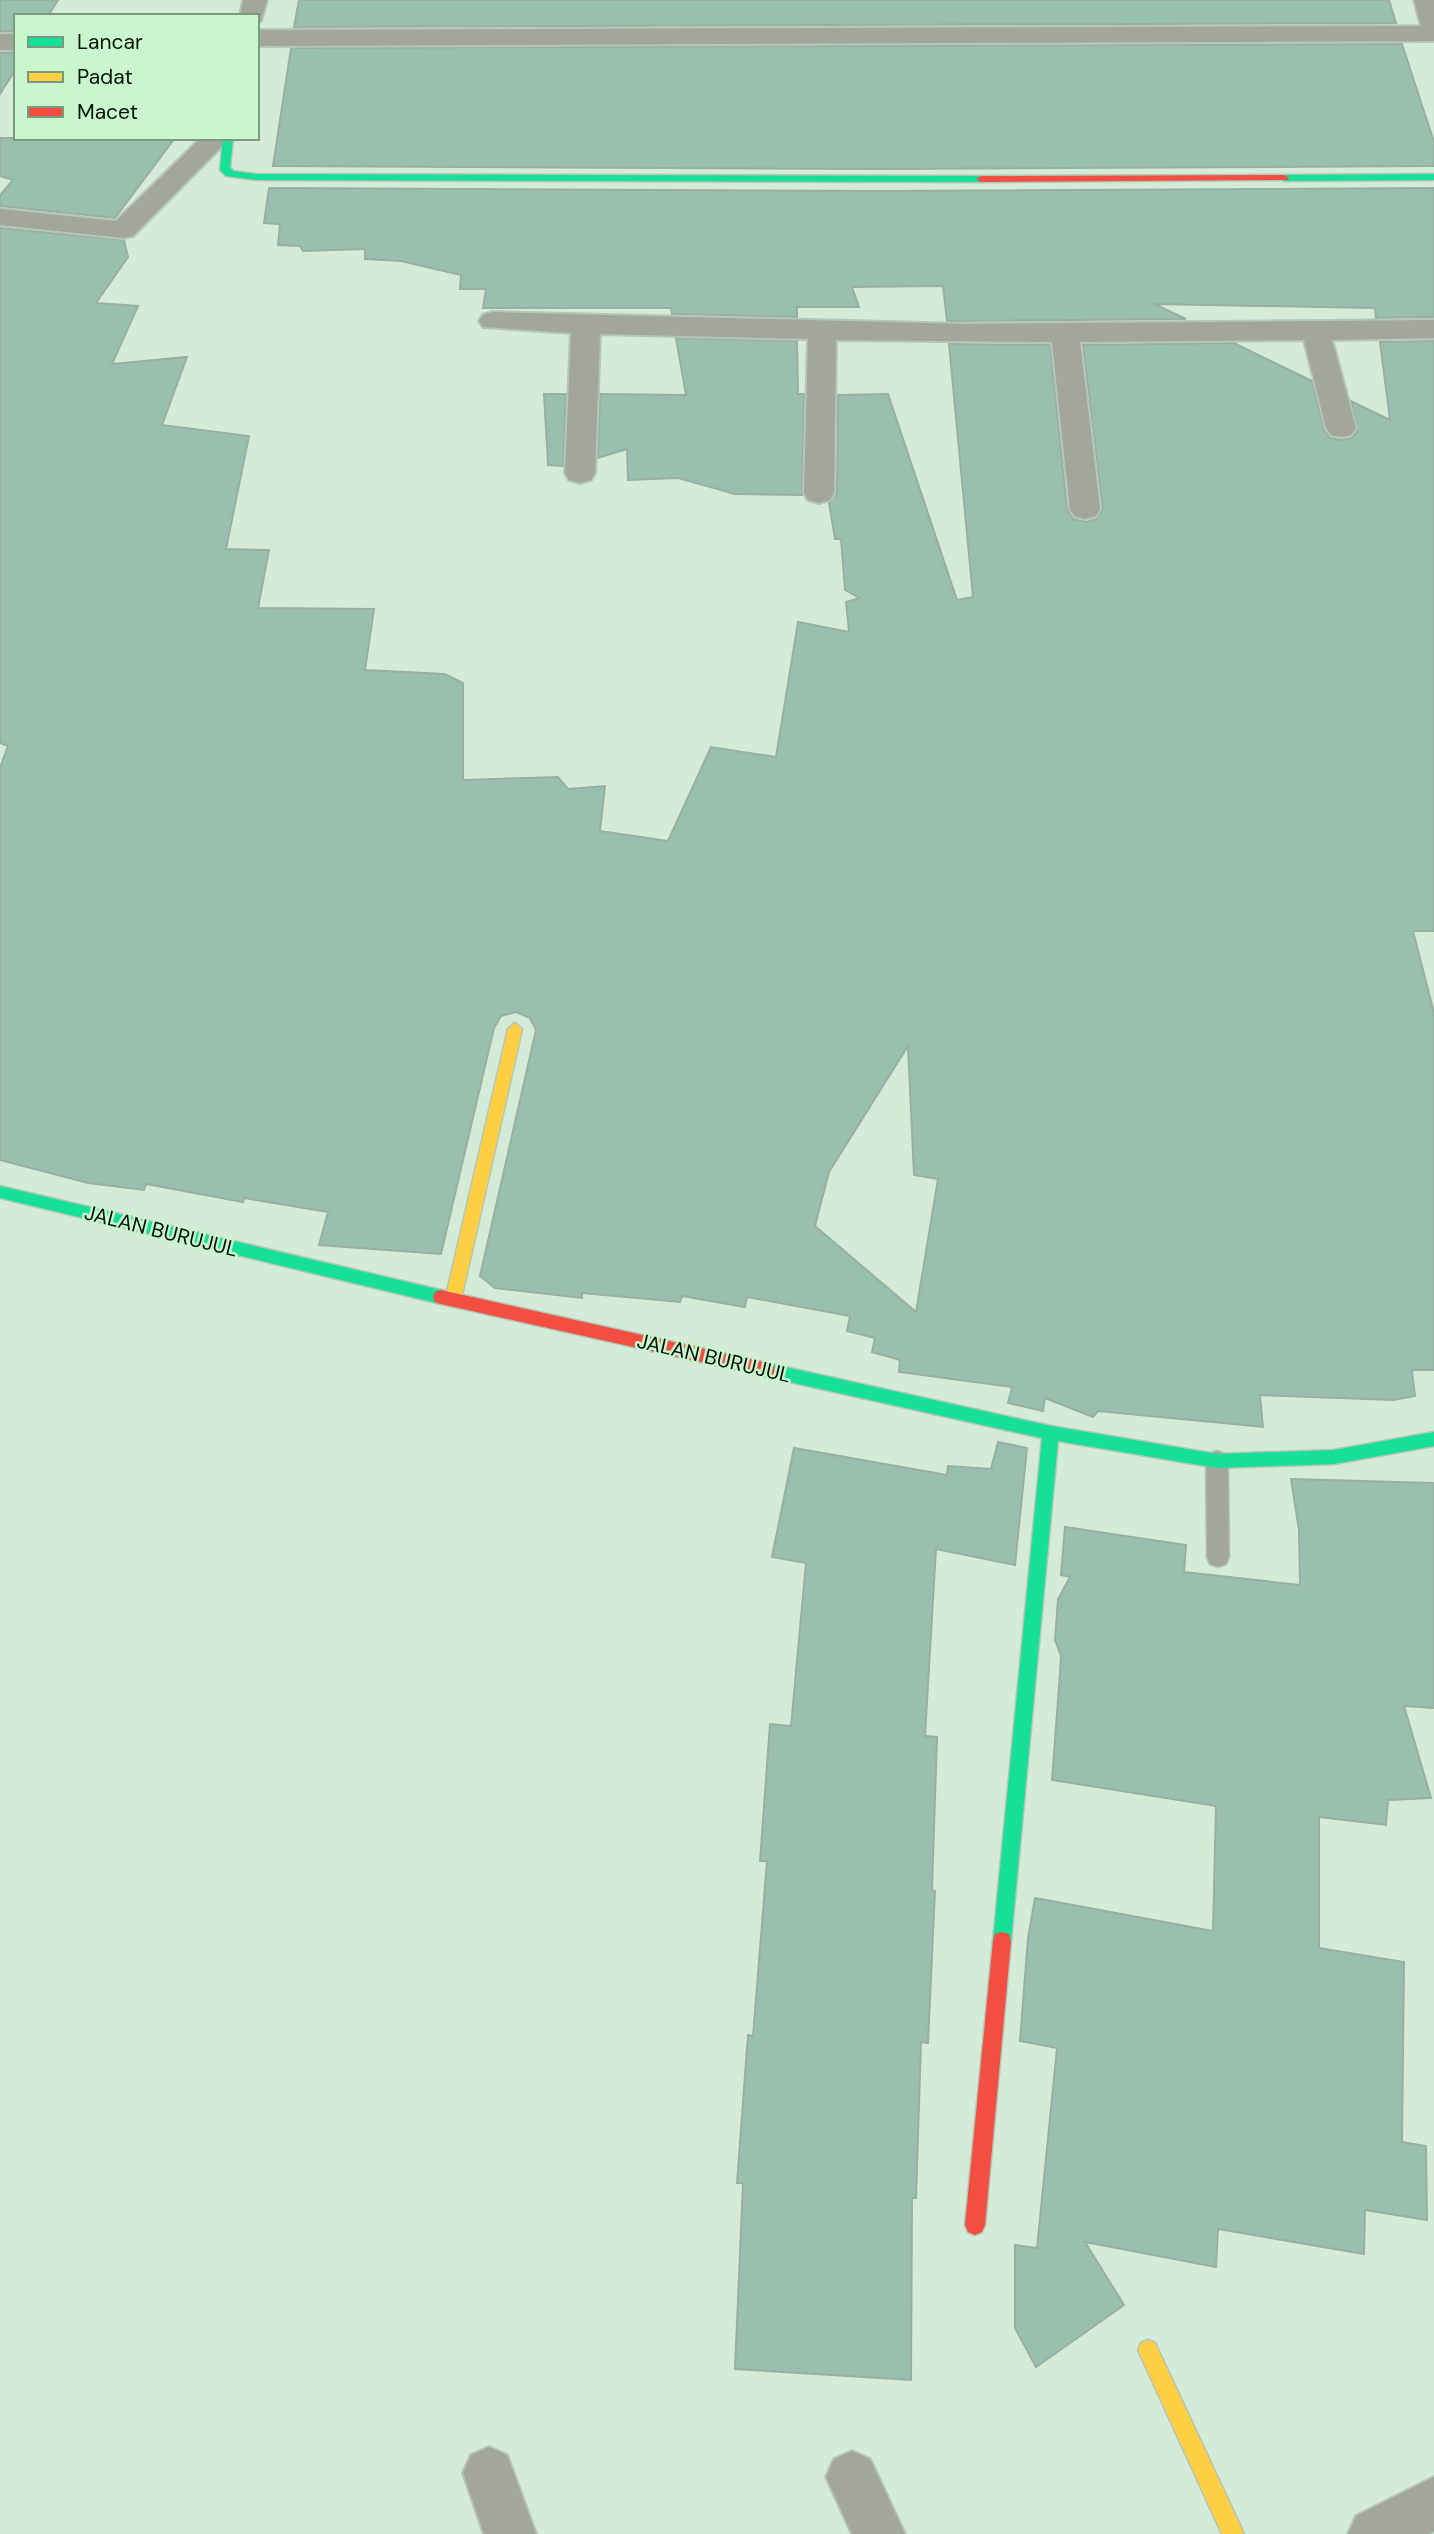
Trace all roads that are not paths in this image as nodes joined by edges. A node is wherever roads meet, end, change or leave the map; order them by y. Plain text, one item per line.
1 (1426, 0) edge
2 (1434, 30) edge
3 (259, 38) edge
4 (215, 140) edge
5 (228, 140) edge
6 (1434, 177) edge
7 (0, 217) edge
8 (493, 321) dead end
9 (586, 325) junction
10 (1434, 329) edge
11 (822, 331) junction
12 (1315, 332) junction
13 (1065, 334) junction
14 (1341, 428) dead end
15 (580, 473) dead end
16 (819, 493) dead end
17 (1085, 509) dead end
18 (514, 1029) dead end
19 (0, 1192) edge
20 (453, 1300) junction
21 (1051, 1433) junction
22 (1434, 1439) edge
23 (1217, 1461) junction
24 (1217, 1557) dead end
25 (975, 2225) dead end
26 (1148, 2350) dead end
27 (489, 2473) dead end
28 (852, 2477) dead end
29 (1434, 2504) edge
30 (510, 2534) edge
31 (879, 2534) edge
32 (1233, 2534) edge
33 (1374, 2534) edge

1 - 2 street
2 - 3 street
4 - 7 street
5 - 6 street
8 - 9 street
9 - 11 street
9 - 15 street
10 - 12 street
11 - 13 street
11 - 16 street
12 - 13 street
12 - 14 street
13 - 17 street
18 - 20 street
19 - 20 street, JALAN BURUJUL
20 - 21 street, JALAN BURUJUL
21 - 23 street, JALAN BURUJUL
21 - 25 street
22 - 23 street, JALAN BURUJUL
23 - 24 lane
26 - 32 street
27 - 30 street
28 - 31 street
29 - 33 street

